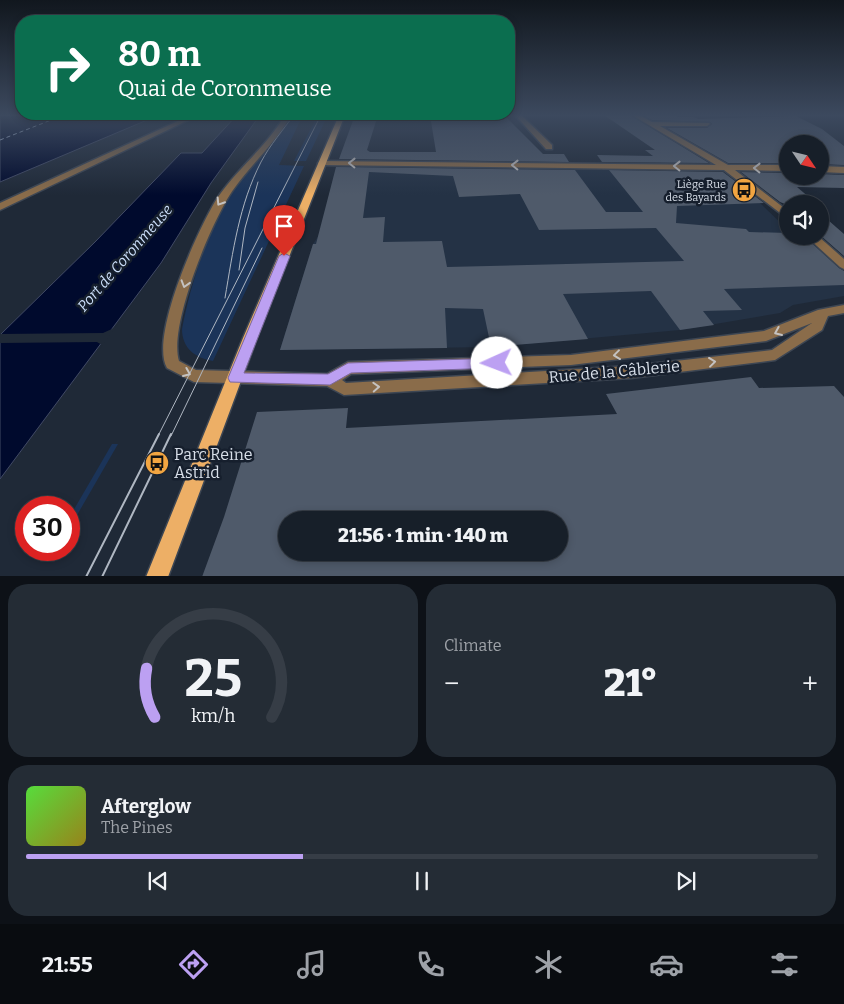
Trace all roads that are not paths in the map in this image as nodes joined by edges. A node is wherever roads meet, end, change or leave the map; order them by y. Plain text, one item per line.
1 (138, 142) edge
2 (268, 142) edge
3 (331, 142) edge
4 (544, 142) edge
5 (682, 142) edge
6 (549, 147) dead end
7 (322, 163) junction
8 (726, 167) junction
9 (779, 168) edge
10 (829, 169) edge
11 (844, 170) edge
12 (0, 207) edge
13 (779, 209) edge
14 (821, 245) edge
15 (844, 265) edge
16 (844, 309) edge
17 (235, 378) junction
18 (157, 576) edge

1 - 12 street
2 -> 17 street, Rue de la Câblerie
3 - 7 main road
4 - 6 street
5 - 8 street
8 -> 7 street
7 - 17 main road
9 -> 8 street
8 - 13 street
10 - 11 street
14 - 15 street
16 - 17 street, Rue de la Câblerie
17 - 18 main road

